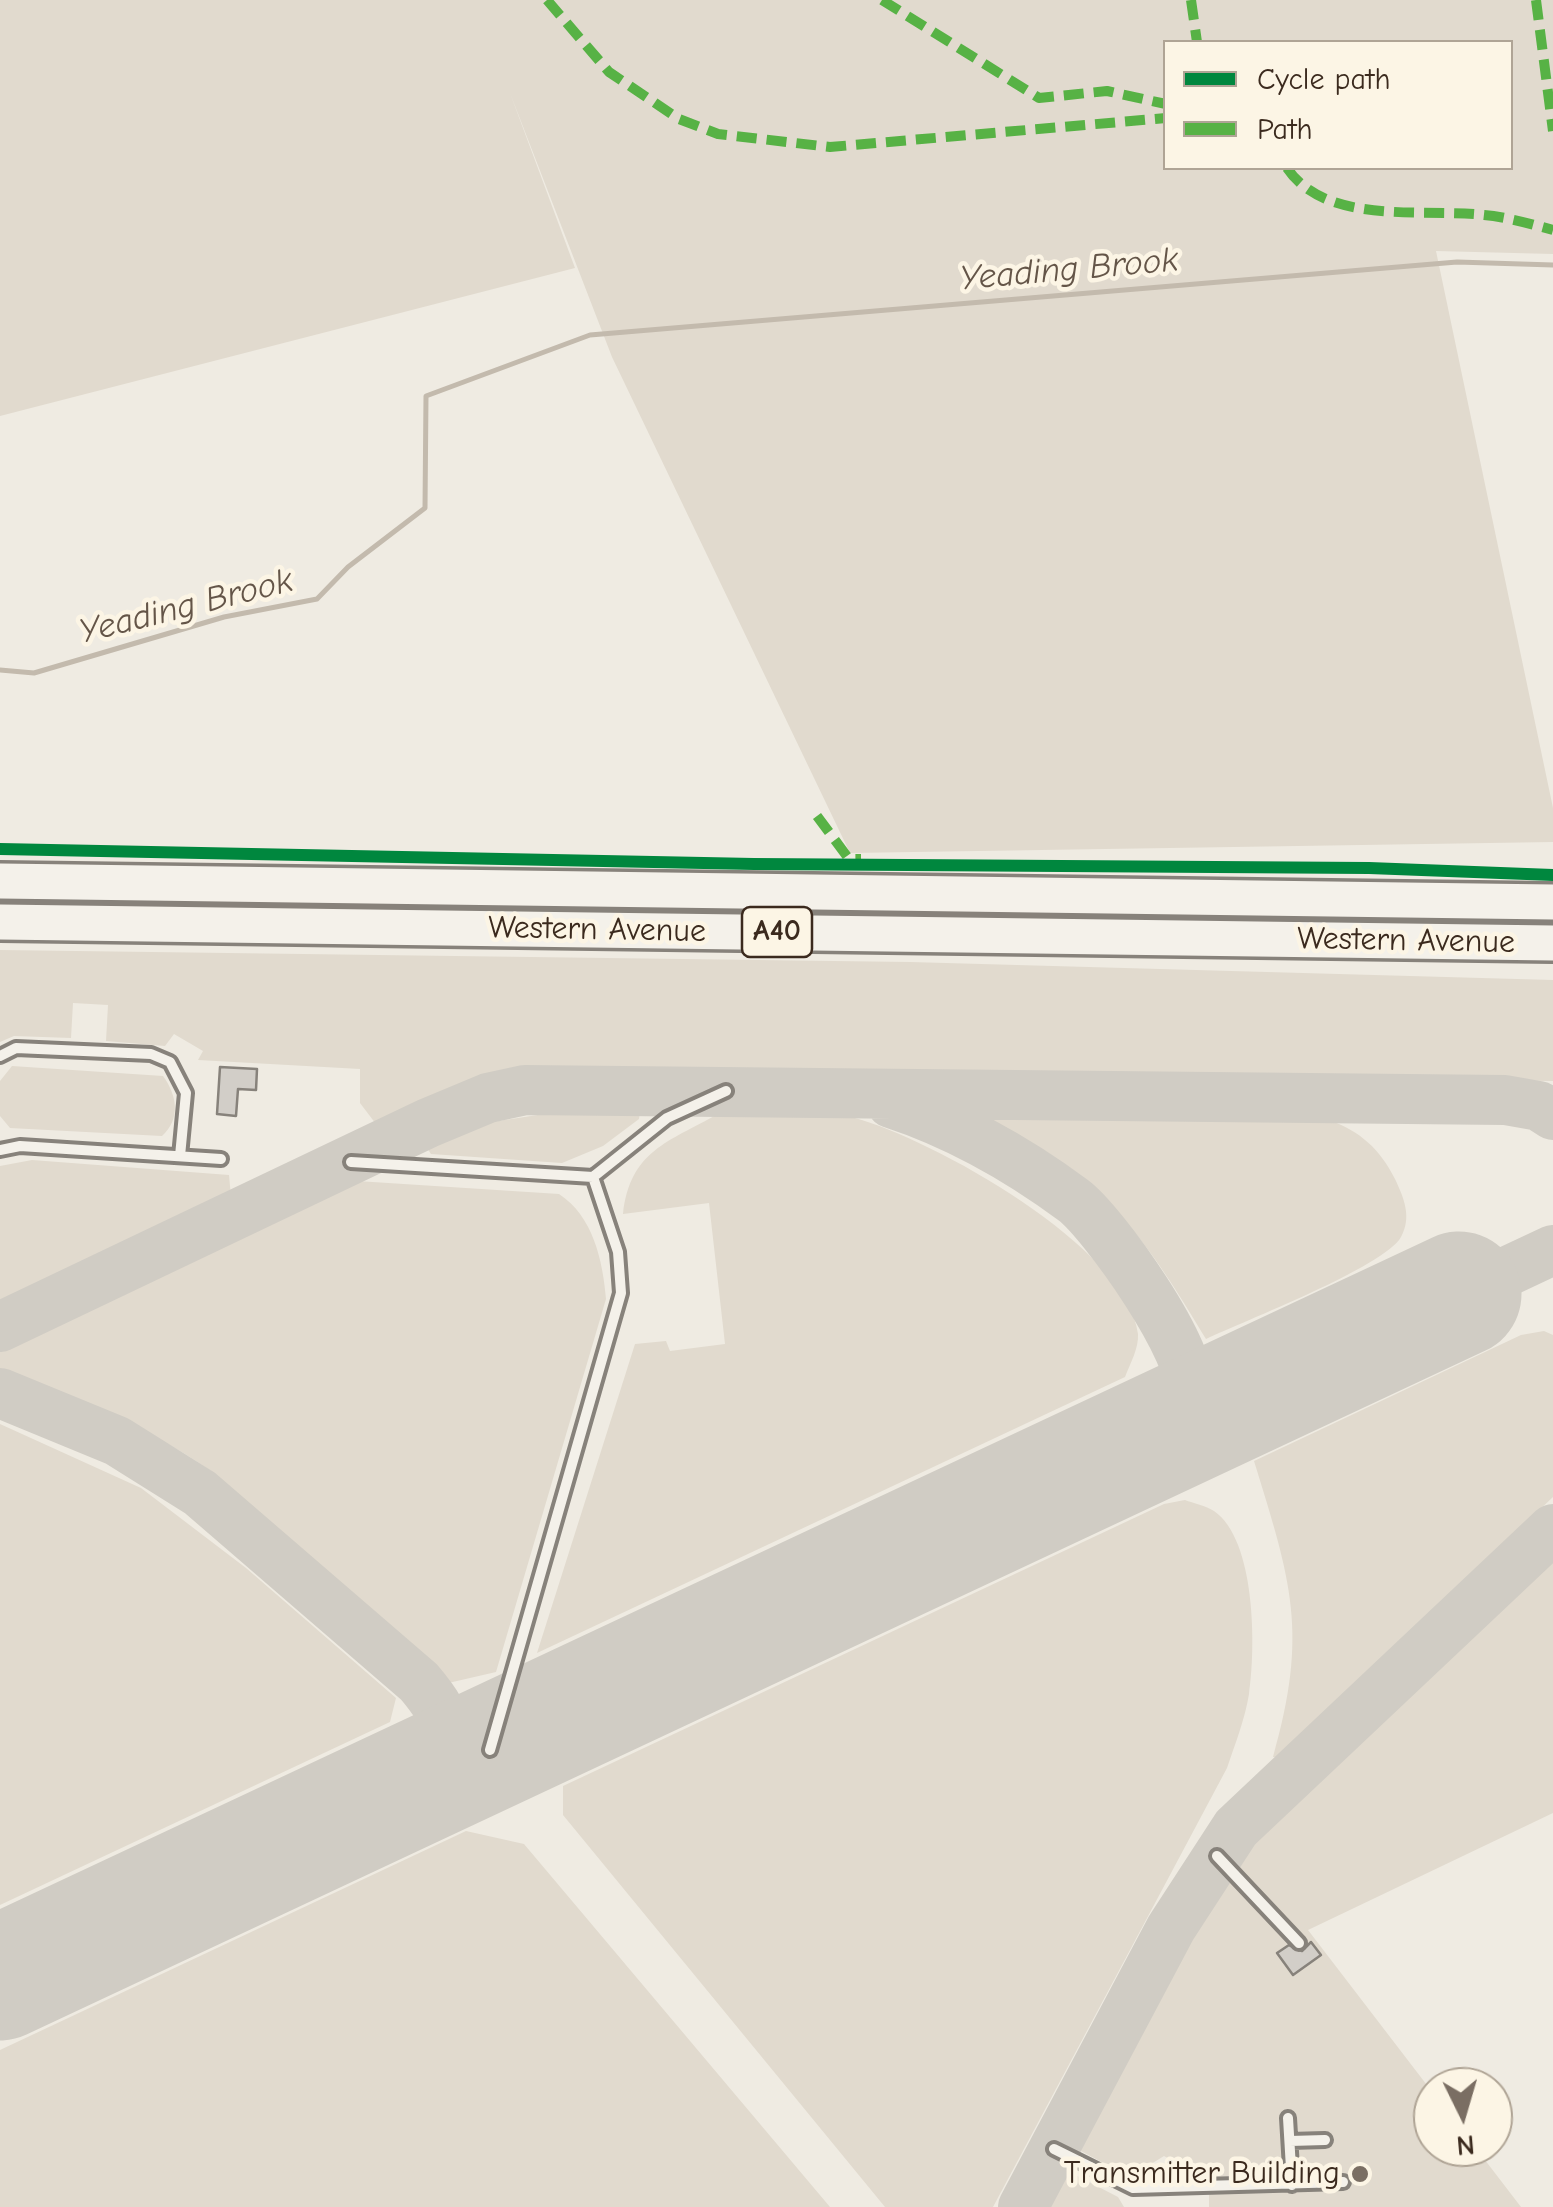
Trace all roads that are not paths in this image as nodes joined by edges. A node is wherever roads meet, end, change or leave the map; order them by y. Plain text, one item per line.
1 (0, 881) edge
2 (1553, 902) edge
3 (0, 922) edge
4 (1553, 943) edge
5 (0, 1056) edge
6 (726, 1091) dead end
7 (0, 1150) edge
8 (180, 1156) junction
9 (221, 1158) dead end
10 (351, 1162) dead end
11 (593, 1176) junction
12 (490, 1750) dead end
13 (1217, 1856) dead end
14 (1300, 1943) dead end
15 (1288, 2118) dead end
16 (1325, 2140) dead end
17 (1290, 2141) junction
18 (1054, 2149) dead end
19 (1343, 2182) dead end
20 (1292, 2185) junction

1 - 2 highway, Western Avenue / A40
3 - 4 highway, Western Avenue / A40
5 - 8 lane
6 - 11 lane
7 - 8 lane
8 - 9 lane
10 - 11 lane
11 - 12 lane
13 - 14 lane
15 - 17 lane
16 - 17 lane
17 - 20 lane
18 - 20 lane
19 - 20 lane

